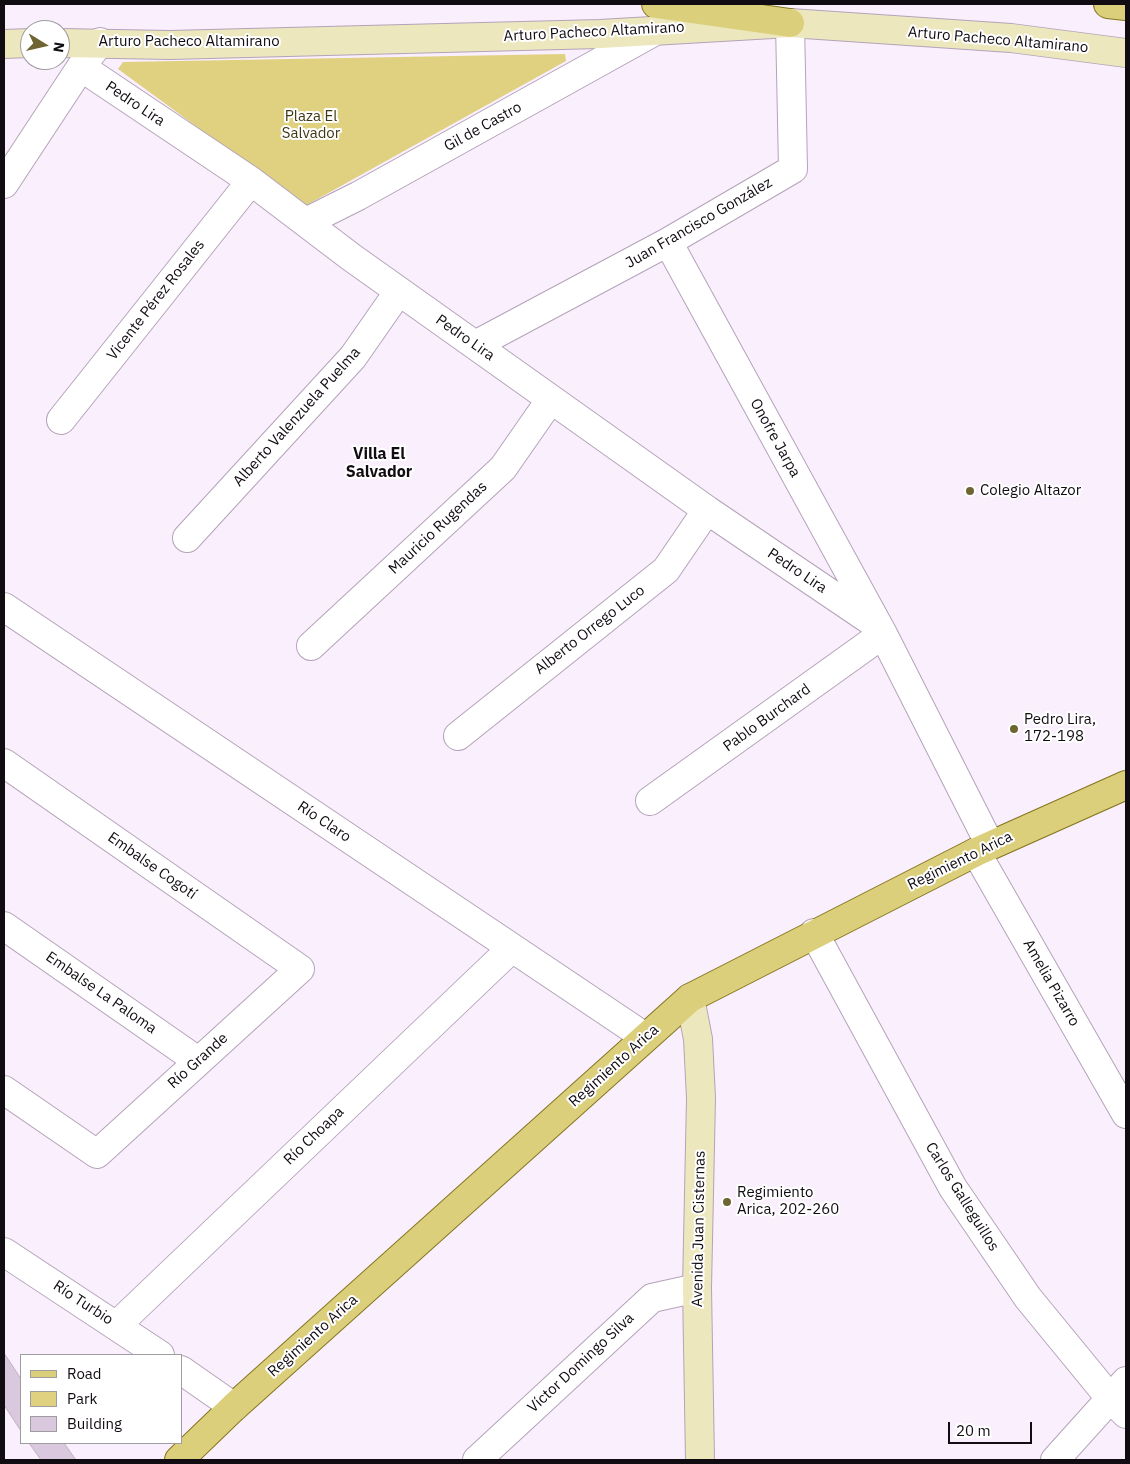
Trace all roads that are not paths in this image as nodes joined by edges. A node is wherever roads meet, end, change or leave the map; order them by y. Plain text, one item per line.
1 (1108, 4) edge
2 (1126, 6) edge
3 (658, 16) edge
4 (790, 23) junction
5 (100, 42) junction
6 (20, 43) edge
7 (70, 43) edge
8 (4, 44) edge
9 (1126, 53) edge
10 (81, 67) junction
11 (251, 181) junction
12 (4, 184) edge
13 (306, 222) junction
14 (668, 242) junction
15 (399, 291) junction
16 (475, 345) junction
17 (551, 399) junction
18 (61, 420) dead end
19 (707, 510) junction
20 (187, 538) dead end
21 (4, 607) edge
22 (880, 630) junction
23 (311, 646) dead end
24 (458, 736) dead end
25 (4, 763) edge
26 (1126, 785) edge
27 (650, 801) dead end
28 (983, 849) junction
29 (4, 926) edge
30 (814, 934) junction
31 (512, 948) junction
32 (300, 969) joint
33 (690, 998) junction
34 (645, 1037) junction
35 (198, 1061) junction
36 (4, 1090) edge
37 (1126, 1114) edge
38 (4, 1252) edge
39 (697, 1288) junction
40 (117, 1325) junction
41 (159, 1354) edge
42 (182, 1371) edge
43 (1121, 1398) edge
44 (234, 1407) junction
45 (179, 1460) edge
46 (477, 1460) edge
47 (700, 1460) edge
48 (1055, 1460) edge

1 - 2 main road
3 - 4 main road
3 - 5 street, Arturo Pacheco Altamirano
3 - 13 street, Gil de Castro
4 - 9 street, Arturo Pacheco Altamirano
4 - 14 street, Juan Francisco González
5 - 7 street, Arturo Pacheco Altamirano
5 - 10 street
6 - 8 street
10 - 11 street, Pedro Lira
10 - 12 street
11 - 13 street, Pedro Lira
11 - 18 street, Vicente Pérez Rosales
13 - 15 street, Pedro Lira
14 - 16 street, Juan Francisco González
14 - 22 street, Onofre Jarpa
15 - 16 street, Pedro Lira
15 - 20 street, Alberto Valenzuela Puelma
16 - 17 street, Pedro Lira
17 - 19 street, Pedro Lira
17 - 23 street, Mauricio Rugendas
19 - 22 street, Pedro Lira
19 - 24 street, Alberto Orrego Luco
21 - 31 street, Río Claro
22 - 27 street, Pablo Burchard
22 - 28 street, Pedro Lira
25 - 32 street, Embalse Cogotí
26 - 28 main road, Regimiento Arica
28 - 30 main road, Regimiento Arica
28 - 37 street, Amelia Pizarro
29 - 35 street, Embalse La Paloma
30 - 33 main road, Regimiento Arica
30 - 43 street, Carlos Galleguillos
31 - 34 street, Río Claro
31 - 40 street, Río Choapa
32 - 35 street, Río Grande
33 - 34 main road, Regimiento Arica
33 - 39 street, Avenida Juan Cisternas
34 - 44 main road, Regimiento Arica
35 - 36 street, Río Grande
38 - 40 street, Río Turbio
39 - 46 street, Víctor Domingo Silva
39 - 47 street, Avenida Juan Cisternas
40 - 41 street, Río Turbio
42 - 44 street
43 - 48 street
44 - 45 main road, Regimiento Arica

